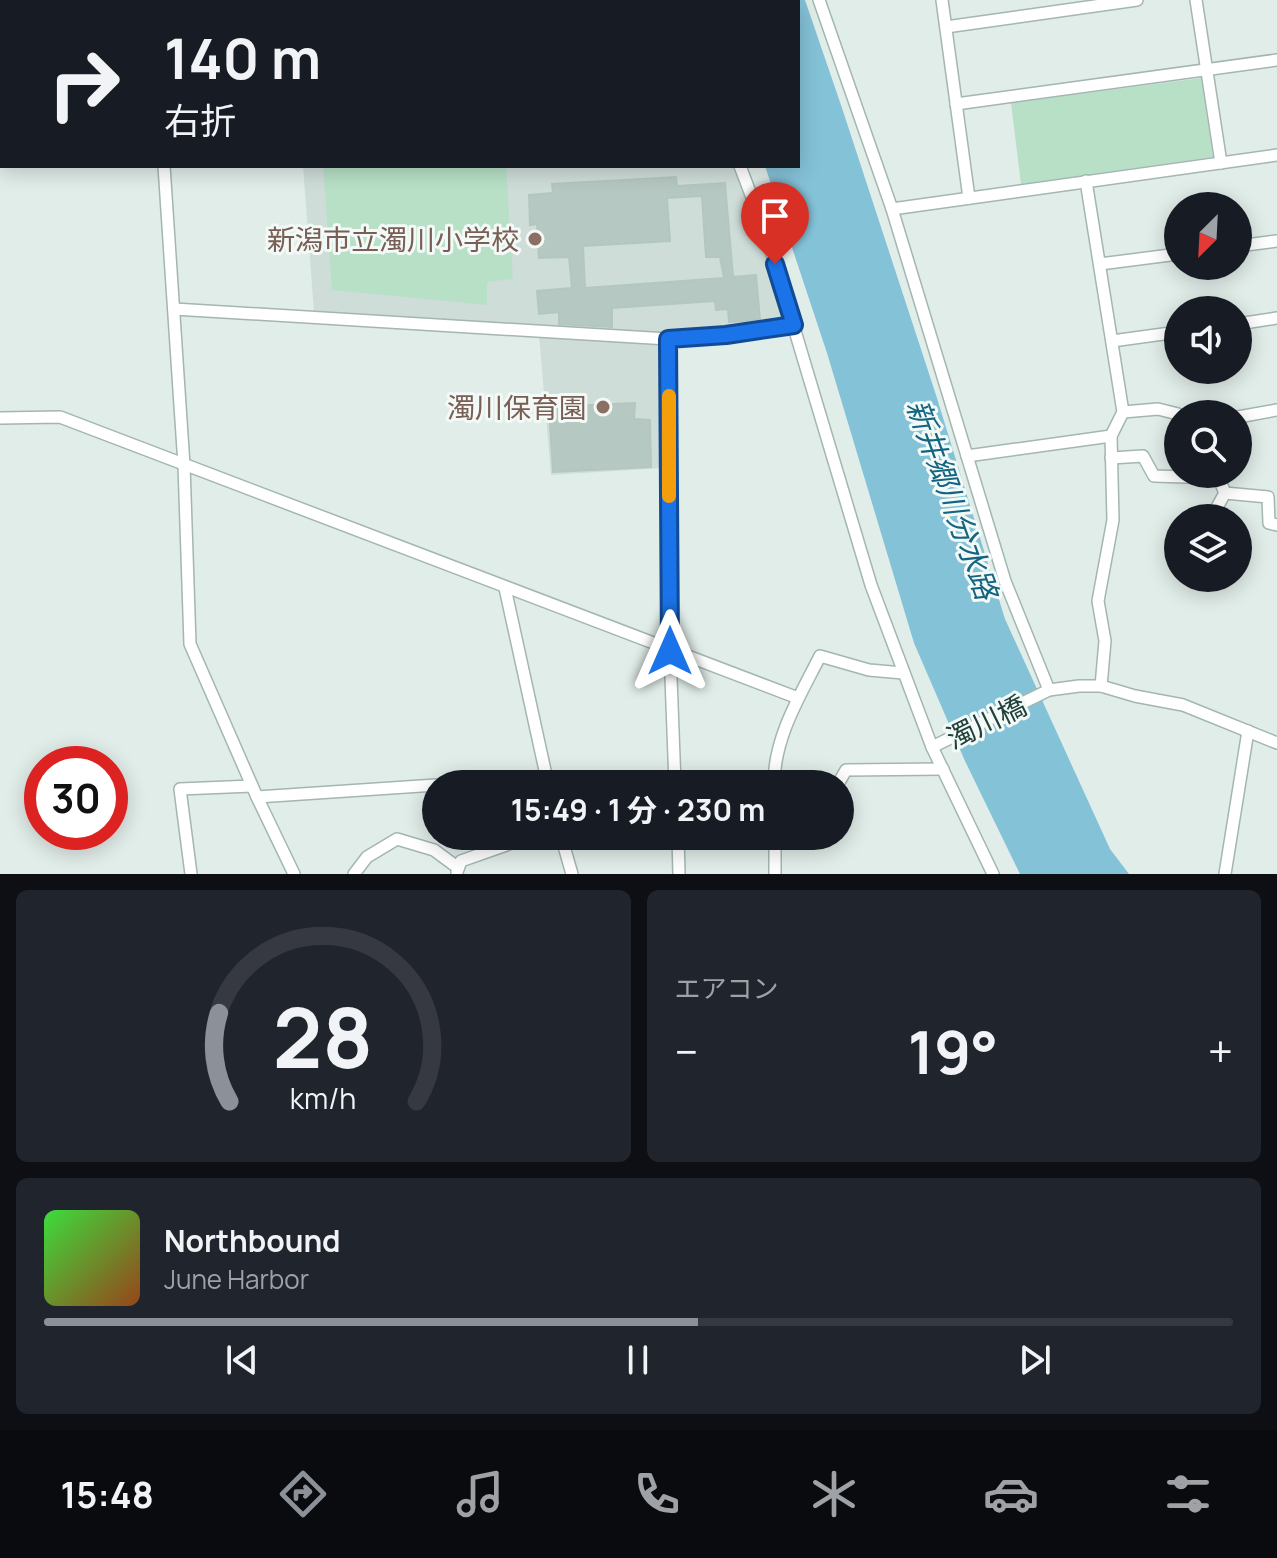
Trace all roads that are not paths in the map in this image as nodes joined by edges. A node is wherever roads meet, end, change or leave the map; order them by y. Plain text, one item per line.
1 (819, 0) edge
2 (942, 0) edge
3 (1137, 0) edge
4 (1196, 0) edge
5 (946, 27) junction
6 (1277, 60) edge
7 (1207, 70) junction
8 (956, 104) junction
9 (1277, 155) edge
10 (1221, 163) junction
11 (164, 168) edge
12 (741, 168) edge
13 (1086, 181) junction
14 (969, 198) junction
15 (892, 209) junction
16 (1277, 241) edge
17 (1252, 244) edge
18 (1164, 256) edge
19 (1100, 264) junction
20 (174, 309) junction
21 (1277, 318) edge
22 (1252, 322) edge
23 (794, 325) junction
24 (1164, 334) edge
25 (668, 339) junction
26 (1112, 341) junction
27 (1164, 410) edge
28 (1277, 410) edge
29 (1123, 412) junction
30 (1252, 414) edge
31 (0, 418) edge
32 (1111, 436) junction
33 (967, 456) junction
34 (1111, 458) junction
35 (184, 465) junction
36 (1164, 476) edge
37 (1223, 488) edge
38 (1225, 493) junction
39 (1219, 504) edge
40 (1277, 525) edge
41 (505, 588) junction
42 (670, 651) junction
43 (903, 673) junction
44 (1101, 686) junction
45 (1044, 692) junction
46 (798, 698) junction
47 (1248, 731) junction
48 (1277, 743) edge
49 (932, 747) junction
50 (943, 769) junction
51 (546, 770) edge
52 (674, 770) edge
53 (774, 770) edge
54 (846, 770) edge
55 (422, 786) edge
56 (255, 792) junction
57 (492, 850) edge
58 (565, 850) edge
59 (678, 850) edge
60 (775, 850) edge
61 (457, 871) edge
62 (191, 874) edge
63 (294, 874) edge
64 (354, 874) edge
65 (572, 874) edge
66 (679, 874) edge
67 (775, 874) edge
68 (993, 874) edge
69 (1225, 874) edge

1 - 15 street
2 - 5 street
3 - 5 street
4 - 7 street
5 - 8 street
6 - 7 street
7 - 8 street
7 - 10 street
8 - 14 street
9 - 10 street
10 - 13 street
11 - 20 street
12 - 23 street
13 - 14 street
13 - 19 street
14 - 15 street
15 - 33 street
16 - 17 street
18 - 19 street
19 - 26 street
20 - 25 street
20 - 35 street
21 - 22 street
23 - 25 street
23 - 43 street
24 - 26 street
25 - 42 street
26 - 29 street
27 - 29 street
28 - 30 street
29 - 32 street
31 - 35 street
32 - 33 street
32 - 34 street
33 - 45 street
34 - 36 street
34 - 44 street
35 - 41 street
35 - 56 street
37 - 38 street
38 - 39 street
38 - 40 street
41 - 42 street
41 - 51 street
42 - 46 street
42 - 52 street
43 - 46 street
43 - 49 street
44 - 45 street
44 - 47 street
45 - 49 street, 濁川橋
46 - 53 street
47 - 48 street
47 - 69 street
49 - 50 street
50 - 54 street
50 - 68 street
55 - 56 street
56 - 62 street
56 - 63 street
57 - 61 street
58 - 65 street
59 - 66 street
60 - 67 street
61 - 64 street

